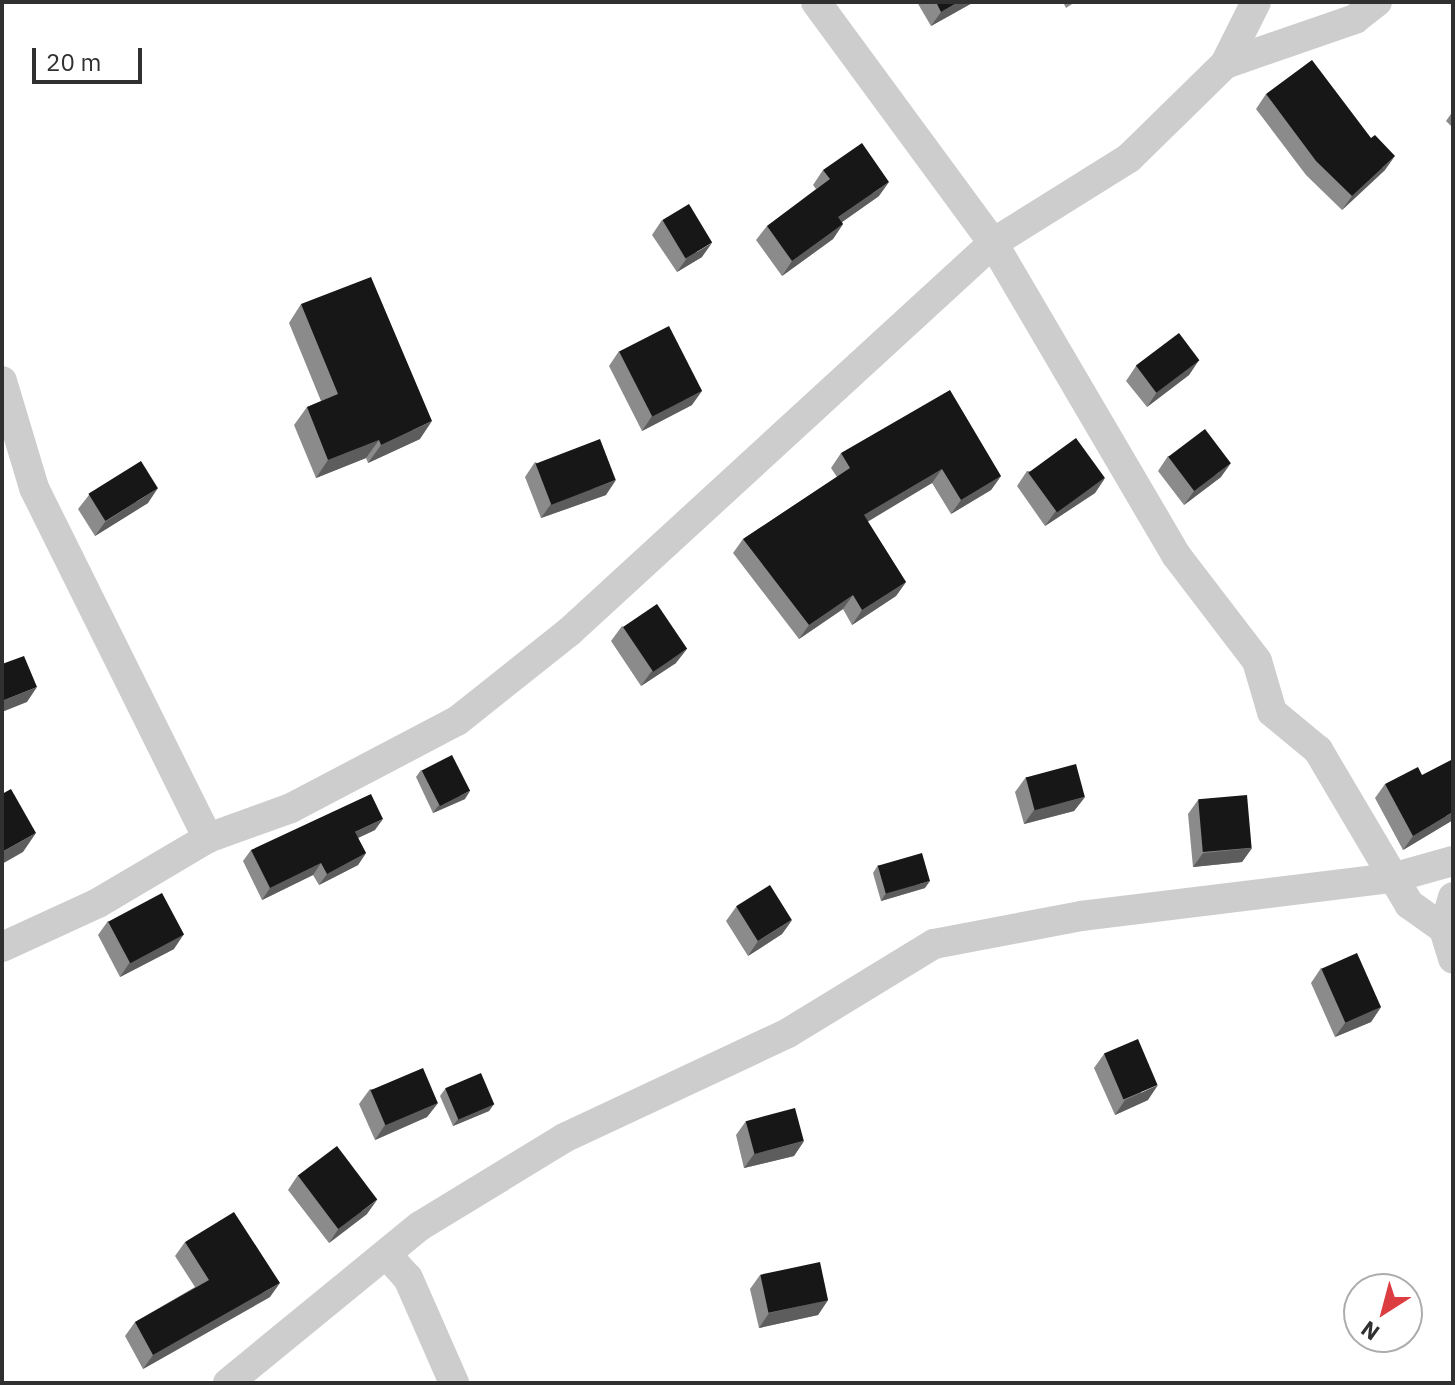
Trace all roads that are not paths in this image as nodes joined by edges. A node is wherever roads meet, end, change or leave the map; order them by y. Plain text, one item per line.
1 (816, 2) edge
2 (1256, 2) edge
3 (1377, 2) edge
4 (1225, 64) junction
5 (993, 243) junction
6 (2, 381) edge
7 (208, 838) junction
8 (1453, 861) edge
9 (1392, 878) junction
10 (1453, 897) edge
11 (1444, 929) junction
12 (2, 947) edge
13 (1453, 959) edge
14 (387, 1255) junction
15 (228, 1383) edge
16 (454, 1383) edge

1 - 5 street
2 - 4 street
3 - 4 street
4 - 5 street
5 - 7 street
5 - 9 street
6 - 7 street
7 - 12 street
8 - 9 street
9 - 11 street
9 - 14 street
10 - 11 street
11 - 13 street
14 - 15 street
14 - 16 street

